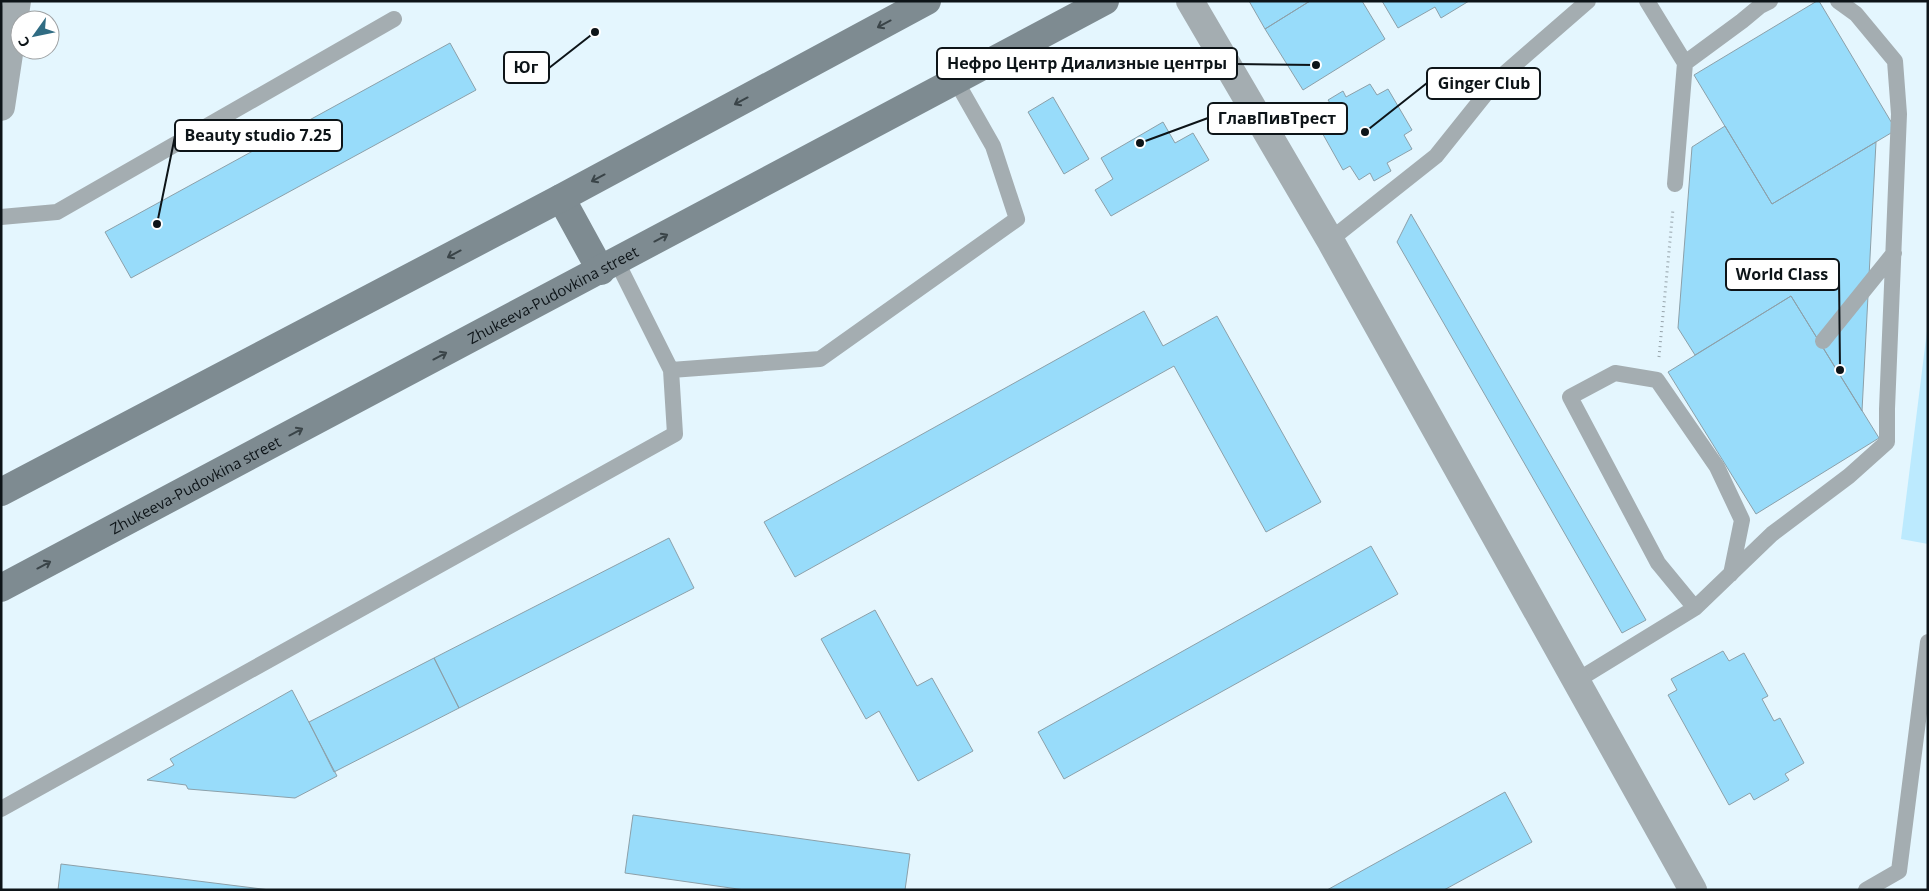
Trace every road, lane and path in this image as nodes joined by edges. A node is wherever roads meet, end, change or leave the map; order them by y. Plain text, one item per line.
1 (17, 1) edge
2 (927, 1) edge
3 (1105, 1) edge
4 (1190, 1) edge
5 (1588, 1) edge
6 (1647, 1) edge
7 (1770, 1) edge
8 (1838, 1) edge
9 (394, 19) dead end
10 (1685, 63) junction
11 (956, 81) junction
12 (1, 107) edge
13 (1675, 184) joint
14 (561, 198) junction
15 (1, 216) edge
16 (1330, 240) junction
17 (1894, 253) junction
18 (609, 266) junction
19 (1823, 340) dead end
20 (671, 370) junction
21 (1657, 380) junction
22 (1, 492) edge
23 (1731, 574) junction
24 (1, 588) edge
25 (1695, 608) junction
26 (1928, 642) edge
27 (1576, 681) junction
28 (1, 809) edge
29 (1693, 890) edge
30 (1866, 890) edge

1 - 12 street
2 -> 14 main road
3 - 11 main road, Zhukeeva-Pudovkina street
4 - 16 street
5 - 16 lane
6 - 10 lane
7 - 10 lane
8 - 17 lane
9 - 15 lane
10 - 13 lane
18 -> 11 main road, Zhukeeva-Pudovkina street
11 - 20 lane
13 - 21 path
14 - 18 main road
14 -> 22 main road
16 - 27 street
17 - 19 lane
17 - 23 lane
18 - 20 lane
24 -> 18 main road, Zhukeeva-Pudovkina street
20 - 28 lane
21 - 23 lane
21 - 25 lane
23 - 25 lane
25 - 27 lane
26 - 30 lane
27 - 29 street

